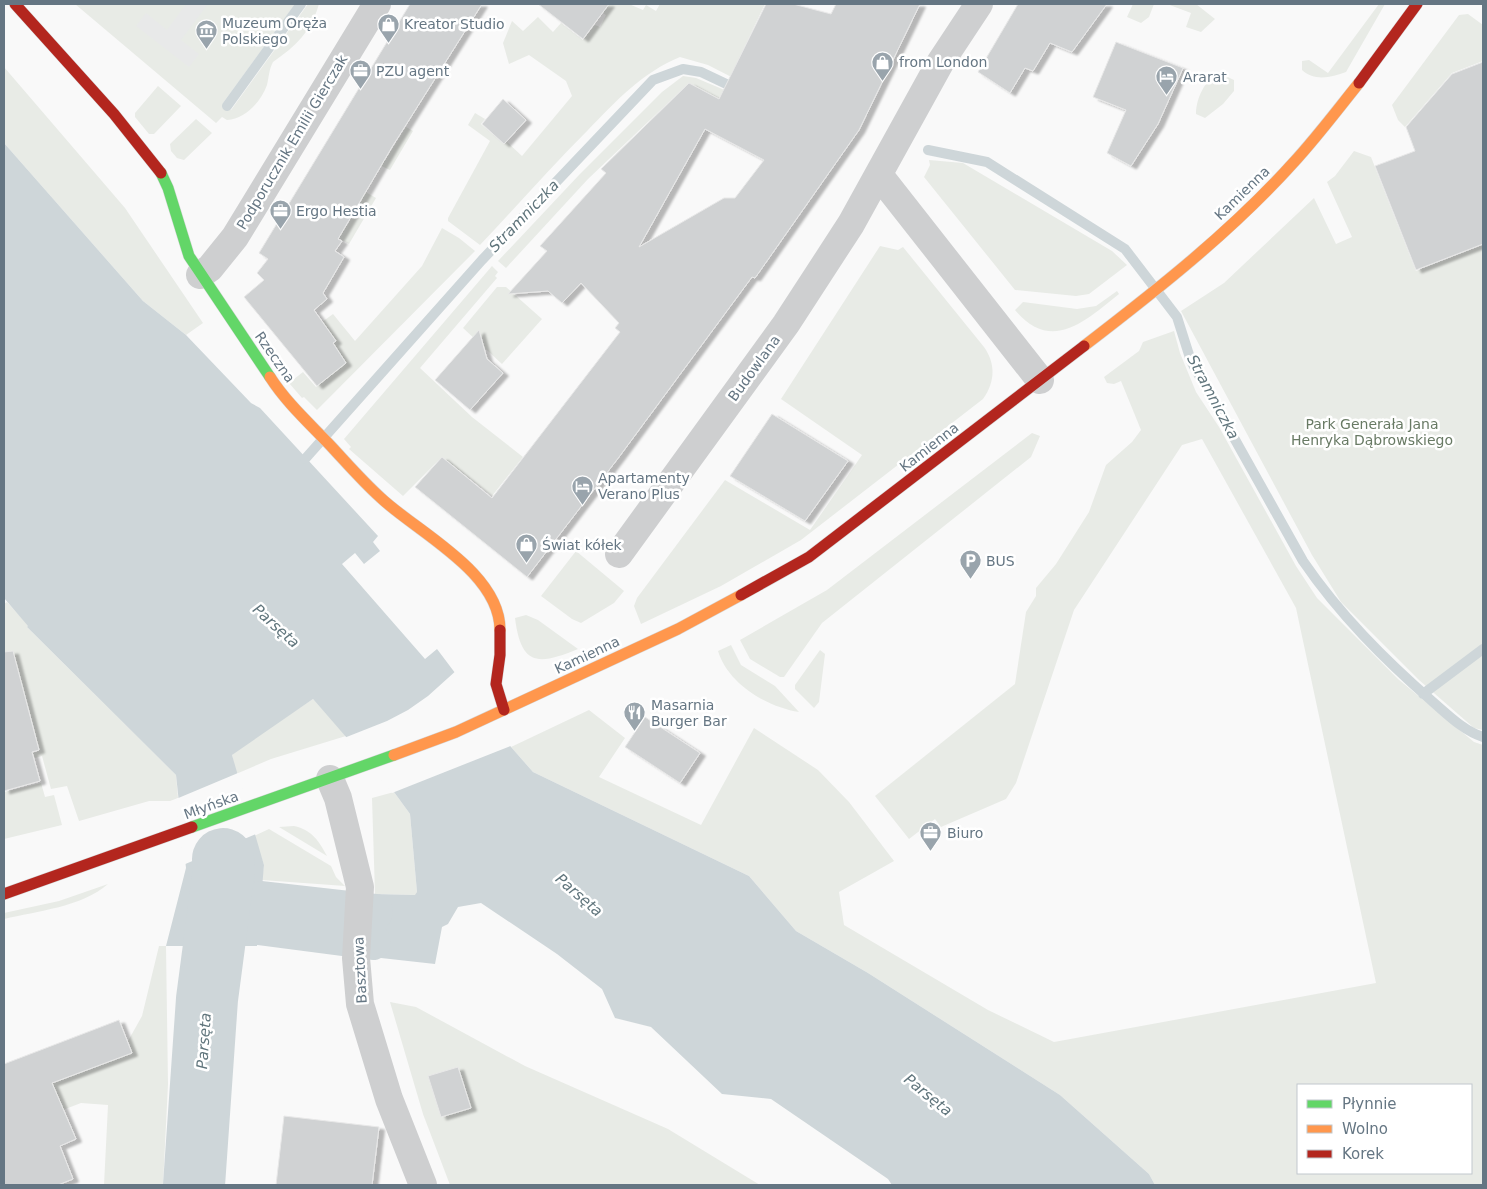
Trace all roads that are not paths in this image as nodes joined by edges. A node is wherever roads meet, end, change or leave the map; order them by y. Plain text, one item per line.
1 (15, 4) edge
2 (376, 4) edge
3 (979, 4) edge
4 (1417, 4) edge
5 (878, 175) junction
6 (200, 275) junction
7 (1040, 380) junction
8 (619, 554) dead end
9 (503, 711) junction
10 (343, 775) junction
11 (78, 867) junction
12 (36, 870) dead end
13 (4, 894) edge
14 (423, 1185) edge

1 - 6 street, Rzeczna
2 - 6 street, Podporucznik Emilii Gierczak
3 - 5 street, Budowlana
4 - 7 street, Kamienna
5 - 7 street
5 - 8 street, Budowlana
6 - 9 street, Rzeczna
7 - 9 street, Kamienna
9 - 10 street, Kamienna
10 - 11 street, Młyńska
10 - 14 street, Basztowa
11 - 12 street, Młyńska
11 - 13 street, Młyńska

